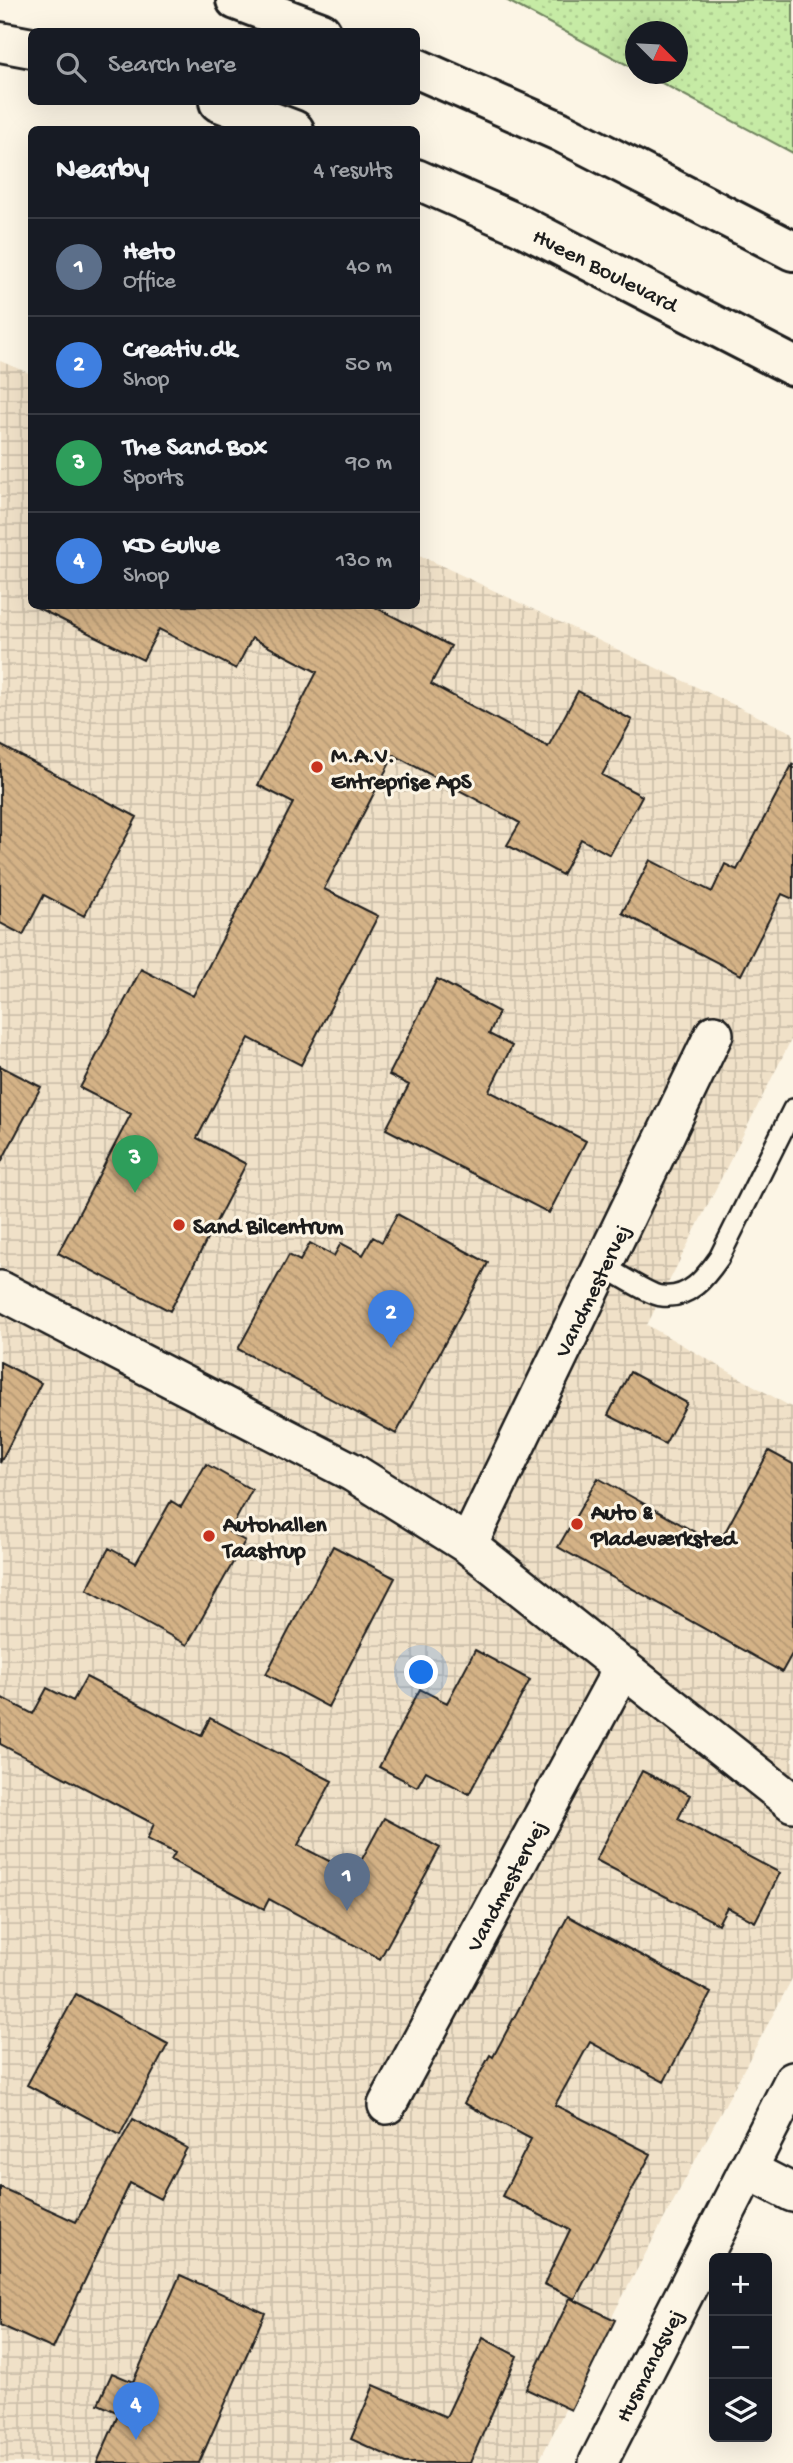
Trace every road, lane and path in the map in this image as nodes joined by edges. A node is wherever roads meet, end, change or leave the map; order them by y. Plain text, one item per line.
1 (236, 0) edge
2 (310, 28) edge
3 (0, 42) edge
4 (28, 47) edge
5 (420, 70) edge
6 (227, 105) edge
7 (283, 126) edge
8 (420, 181) edge
9 (793, 251) edge
10 (793, 366) edge
11 (715, 1034) dead end
12 (793, 1110) edge
13 (603, 1266) junction
14 (0, 1290) edge
15 (468, 1545) junction
16 (623, 1667) junction
17 (793, 1803) edge
18 (793, 2081) edge
19 (387, 2105) dead end
20 (748, 2170) junction
21 (793, 2193) edge
22 (598, 2463) edge

1 - 2 street
3 - 4 street
5 - 9 street
6 - 7 street
8 - 10 street, Hveen Boulevard
11 - 13 street, Vandmestervej
12 - 13 lane
13 - 15 street, Vandmestervej
14 - 15 street
15 - 16 street
16 - 17 street
16 - 19 street, Vandmestervej
18 - 20 street, Husmandsvej
20 - 21 street
20 - 22 street, Husmandsvej

